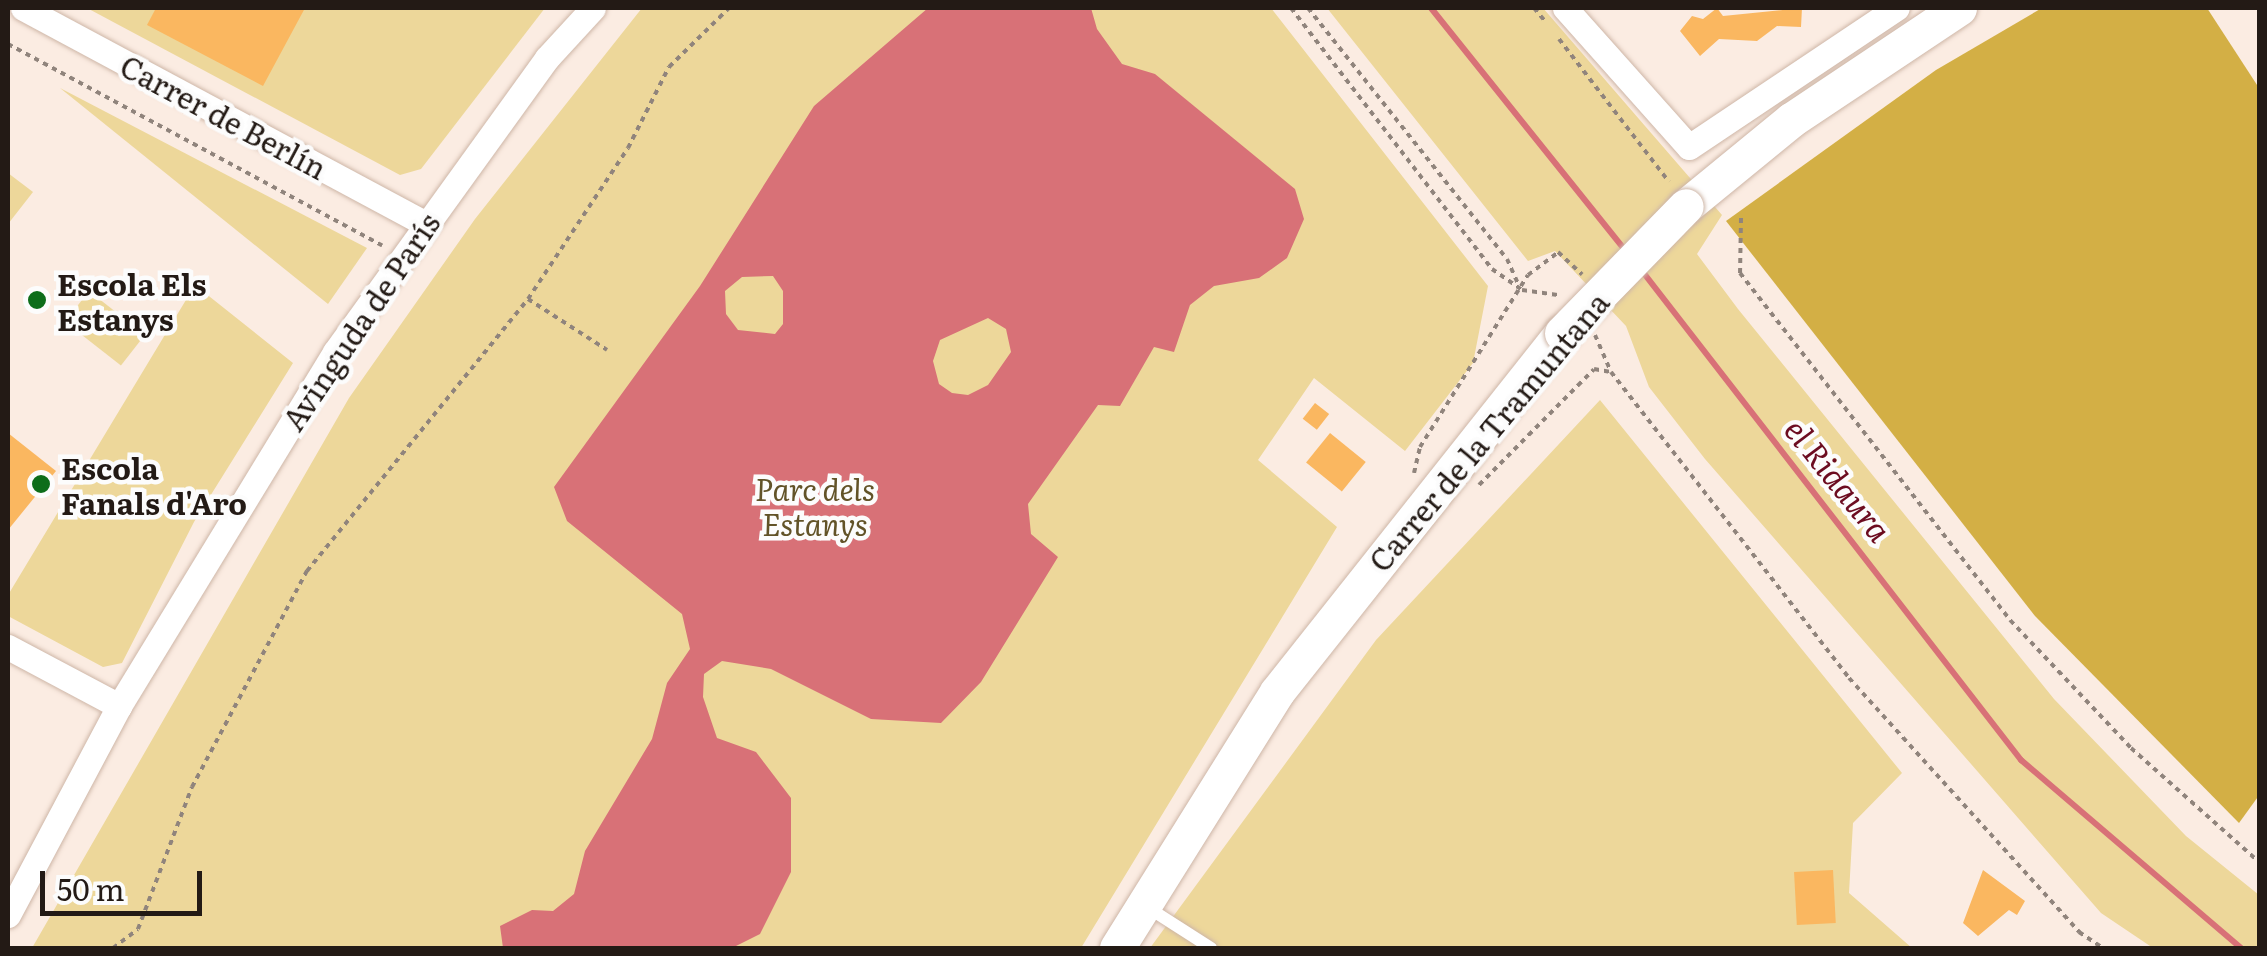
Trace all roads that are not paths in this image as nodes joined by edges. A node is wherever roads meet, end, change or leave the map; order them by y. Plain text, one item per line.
1 (23, 8) edge
2 (594, 8) edge
3 (1959, 8) edge
4 (1883, 11) edge
5 (1556, 15) edge
6 (425, 224) junction
7 (8, 647) edge
8 (119, 706) junction
9 (1140, 904) junction
10 (8, 915) edge
11 (1117, 948) edge
12 (1211, 948) edge

1 - 6 street, Carrer de Berlín
2 - 6 street, Avinguda de París
3 - 9 main road, Carrer de la Tramuntana, bridge
4 - 5 street
6 - 8 street, Avinguda de París
7 - 8 street
8 - 10 street, Avinguda de París
9 - 11 main road, Carrer de la Tramuntana
9 - 12 lane

